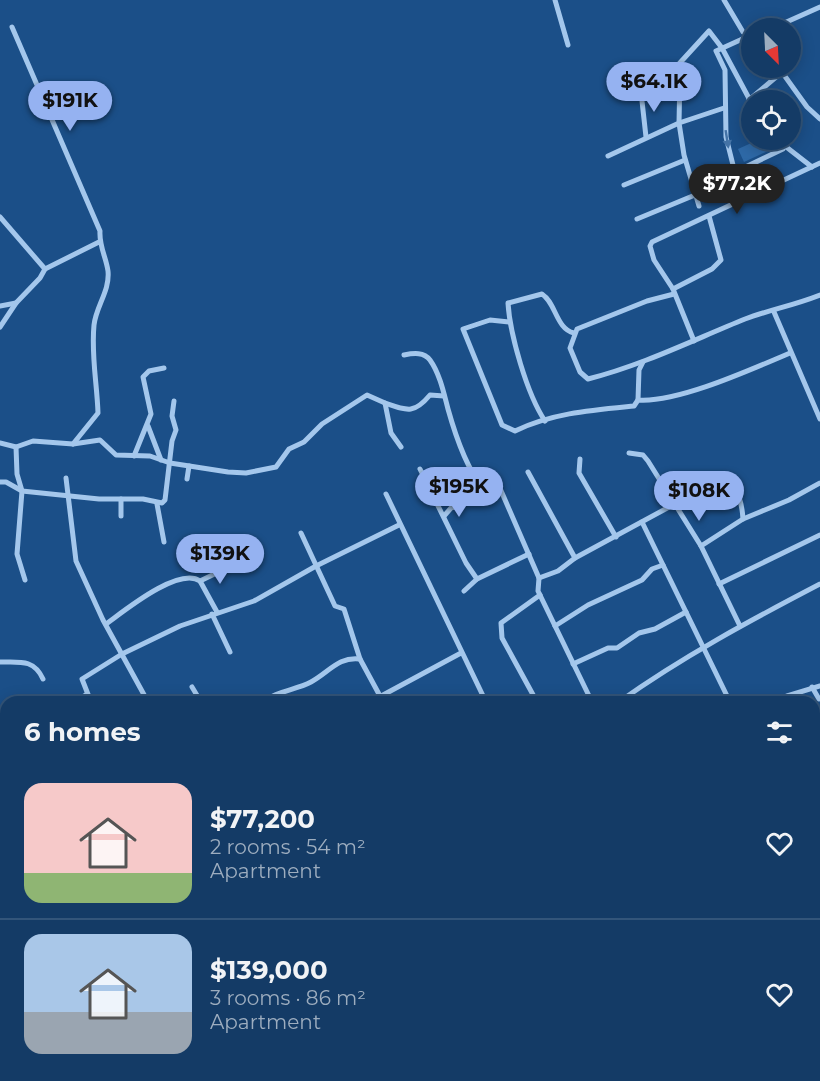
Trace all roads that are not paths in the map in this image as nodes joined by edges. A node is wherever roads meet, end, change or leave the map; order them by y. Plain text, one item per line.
1 (555, 0) edge
2 (723, 0) edge
3 (819, 10) edge
4 (799, 18) edge
5 (12, 27) dead end
6 (741, 29) edge
7 (741, 40) edge
8 (568, 45) dead end
9 (719, 49) junction
10 (728, 69) junction
11 (680, 75) dead end
12 (667, 77) dead end
13 (773, 78) edge
14 (787, 78) edge
15 (742, 90) edge
16 (762, 90) edge
17 (641, 92) dead end
18 (724, 108) junction
19 (820, 119) edge
20 (679, 123) junction
21 (646, 137) junction
22 (779, 150) edge
23 (790, 150) edge
24 (608, 156) dead end
25 (685, 160) junction
26 (820, 164) edge
27 (812, 167) junction
28 (733, 173) junction
29 (624, 185) dead end
30 (740, 193) dead end
31 (695, 195) junction
32 (699, 206) dead end
33 (709, 216) junction
34 (0, 217) edge
35 (637, 219) dead end
36 (99, 242) junction
37 (45, 269) junction
38 (673, 292) junction
39 (820, 295) edge
40 (16, 303) junction
41 (0, 306) edge
42 (774, 312) junction
43 (509, 322) junction
44 (0, 327) edge
45 (574, 333) junction
46 (694, 341) junction
47 (790, 353) junction
48 (404, 355) dead end
49 (643, 362) junction
50 (164, 368) dead end
51 (444, 396) junction
52 (638, 400) junction
53 (174, 401) dead end
54 (385, 403) junction
55 (820, 419) edge
56 (544, 421) junction
57 (148, 426) junction
58 (0, 443) edge
59 (73, 444) junction
60 (16, 447) junction
61 (401, 447) dead end
62 (629, 453) dead end
63 (134, 456) junction
64 (580, 459) dead end
65 (161, 460) junction
66 (170, 463) junction
67 (189, 466) junction
68 (420, 470) dead end
69 (528, 472) dead end
70 (0, 476) edge
71 (66, 478) dead end
72 (187, 479) dead end
73 (3, 482) edge
74 (820, 483) edge
75 (482, 487) junction
76 (21, 491) junction
77 (386, 494) dead end
78 (69, 497) junction
79 (121, 499) junction
80 (157, 504) junction
81 (676, 505) junction
82 (121, 516) dead end
83 (444, 516) junction
84 (744, 519) junction
85 (642, 522) junction
86 (399, 525) junction
87 (301, 533) dead end
88 (820, 535) edge
89 (616, 537) junction
90 (164, 542) dead end
91 (701, 546) junction
92 (529, 554) junction
93 (574, 558) junction
94 (316, 566) junction
95 (663, 566) junction
96 (229, 567) dead end
97 (539, 578) junction
98 (477, 579) junction
99 (26, 580) dead end
100 (201, 581) junction
101 (720, 584) junction
102 (820, 584) edge
103 (464, 591) dead end
104 (540, 595) junction
105 (686, 612) junction
106 (214, 613) junction
107 (106, 624) junction
108 (555, 626) junction
109 (741, 626) junction
110 (704, 649) junction
111 (230, 652) dead end
112 (461, 653) junction
113 (122, 654) junction
114 (360, 659) junction
115 (0, 662) edge
116 (573, 664) junction
117 (43, 679) dead end
118 (820, 686) edge
119 (192, 687) dead end
120 (812, 687) junction
121 (87, 694) joint
122 (84, 696) edge
123 (145, 696) edge
124 (197, 696) edge
125 (278, 696) edge
126 (380, 696) joint
127 (483, 696) edge
128 (534, 696) edge
129 (589, 696) edge
130 (629, 696) edge
131 (727, 696) edge
132 (791, 696) edge
133 (817, 696) edge

1 - 8 street
2 - 6 street
3 - 4 street
5 - 36 street
7 - 9 street
9 - 10 street
9 - 12 street
10 - 15 street
10 - 18 street
11 - 20 street
13 - 16 street
14 - 19 street
17 - 21 street
18 - 20 street
18 -> 28 street
20 - 21 street
20 - 25 street
21 - 24 street
22 - 28 street
23 - 27 street
25 - 29 street
25 - 31 street
26 - 27 street
27 - 33 street
28 - 30 street
31 - 32 street
31 - 35 street
33 - 38 street
33 - 38 street
34 - 37 street
36 - 37 street
36 - 59 street
37 - 40 street
38 - 45 street
38 - 46 street
39 - 42 street
40 - 41 street
40 - 44 street
42 - 46 street
42 - 47 street
43 - 45 street
43 - 56 street
43 - 56 street
45 - 49 street
46 - 49 street
47 - 52 street
47 - 55 street
48 - 51 street
49 - 52 street
50 - 57 street
51 - 54 street
51 - 75 street
52 - 56 street
53 - 66 street
54 - 61 street
54 - 67 street
57 - 63 street
57 - 65 street
58 - 60 street
59 - 60 street
59 - 63 street
60 - 76 street
62 - 81 street
63 - 65 street
64 - 89 street
65 - 66 street
66 - 67 street
66 - 80 street
67 - 72 street
68 - 83 street
69 - 93 street
70 - 73 street
71 - 78 street
73 - 76 street
74 - 84 street
75 - 83 street
75 - 92 street
76 - 78 street
76 - 99 street
77 - 86 street
78 - 79 street
78 - 107 street
79 - 80 street
79 - 82 street
80 - 90 street
81 - 84 street
81 - 85 street
81 - 91 street
83 - 98 street
84 - 91 street
85 - 89 street
85 - 95 street
86 - 94 street
86 - 112 street
87 - 94 street
88 - 101 street
89 - 93 street
91 - 101 street
92 - 97 street
92 - 98 street
93 - 97 street
94 - 106 street
94 - 114 street
95 - 105 street
95 - 108 street
96 - 100 street
97 - 104 street
98 - 103 street
100 - 106 street
100 - 107 street
101 - 109 street
102 - 109 street
104 - 108 street
104 - 128 street
105 - 110 street
105 - 116 street
106 - 111 street
106 - 113 street
107 - 113 street
108 - 116 street
109 - 110 street
110 - 130 street
110 - 131 street
112 - 126 street
112 - 127 street
113 - 121 street
113 - 123 street
114 - 125 street
114 - 126 street
115 - 117 street
116 - 129 street
118 - 120 street
119 - 124 street
120 - 132 street
120 - 133 street
121 - 122 street

